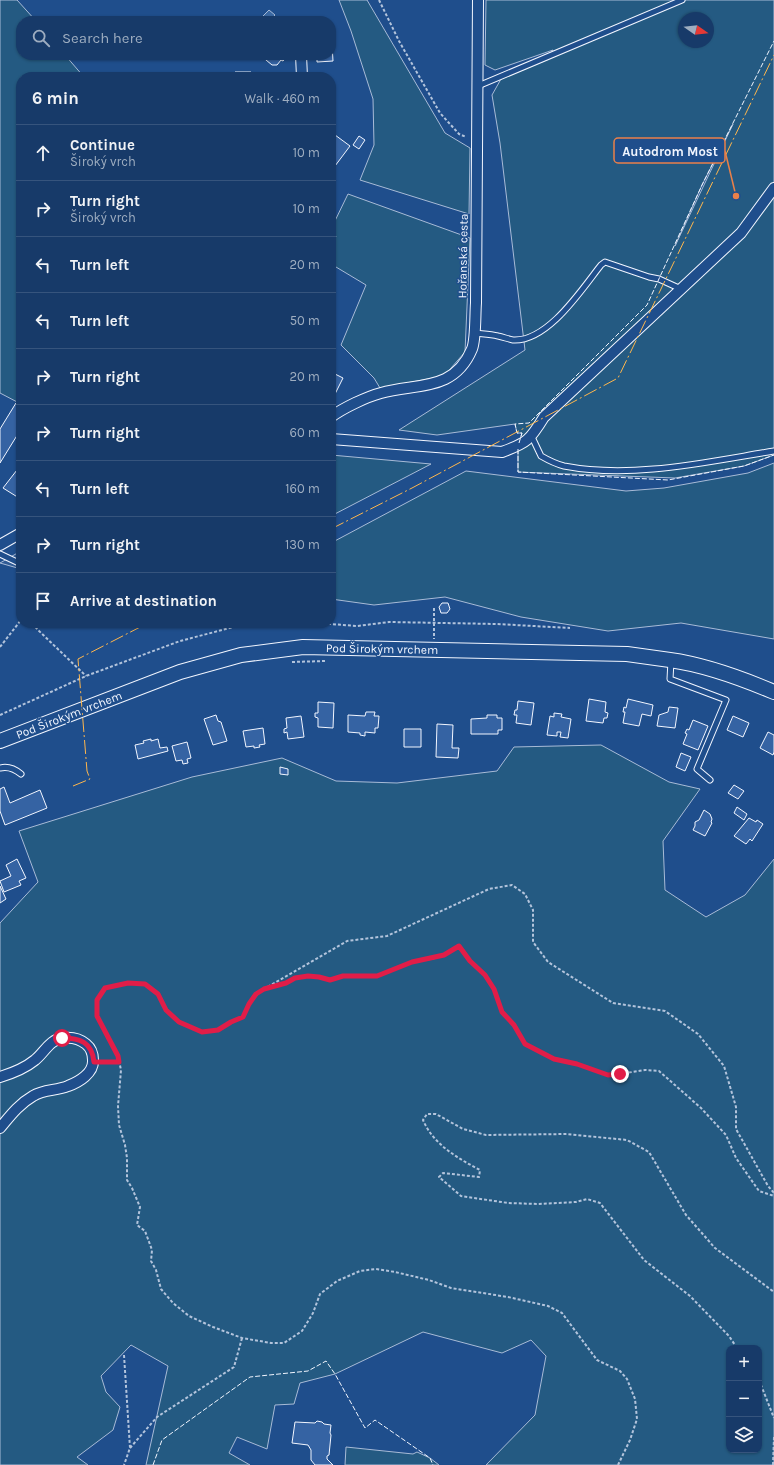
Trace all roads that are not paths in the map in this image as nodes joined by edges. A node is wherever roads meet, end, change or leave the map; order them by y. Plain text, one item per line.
1 (478, 0) edge
2 (682, 0) edge
3 (301, 60) edge
4 (302, 72) edge
5 (478, 86) junction
6 (774, 188) edge
7 (681, 289) junction
8 (474, 333) junction
9 (336, 413) edge
10 (532, 437) junction
11 (336, 439) edge
12 (774, 451) edge
13 (16, 536) edge
14 (0, 545) edge
15 (0, 554) edge
16 (16, 562) edge
17 (671, 660) junction
18 (774, 692) edge
19 (0, 741) edge
20 (0, 768) edge
21 (22, 774) dead end
22 (710, 780) dead end
23 (0, 1077) edge
24 (0, 1128) edge

1 - 5 street, Hořanská cesta
2 - 5 lane
3 - 4 street
5 - 8 street, Hořanská cesta
6 - 7 street
7 - 8 lane
7 - 10 street
8 - 9 street, Hořanská cesta
10 - 11 street
10 - 12 lane
13 - 14 street
15 - 16 lane
17 - 18 street, Pod Širokým vrchem
17 - 19 street, Pod Širokým vrchem
17 - 22 lane
20 - 21 lane
23 - 24 street

